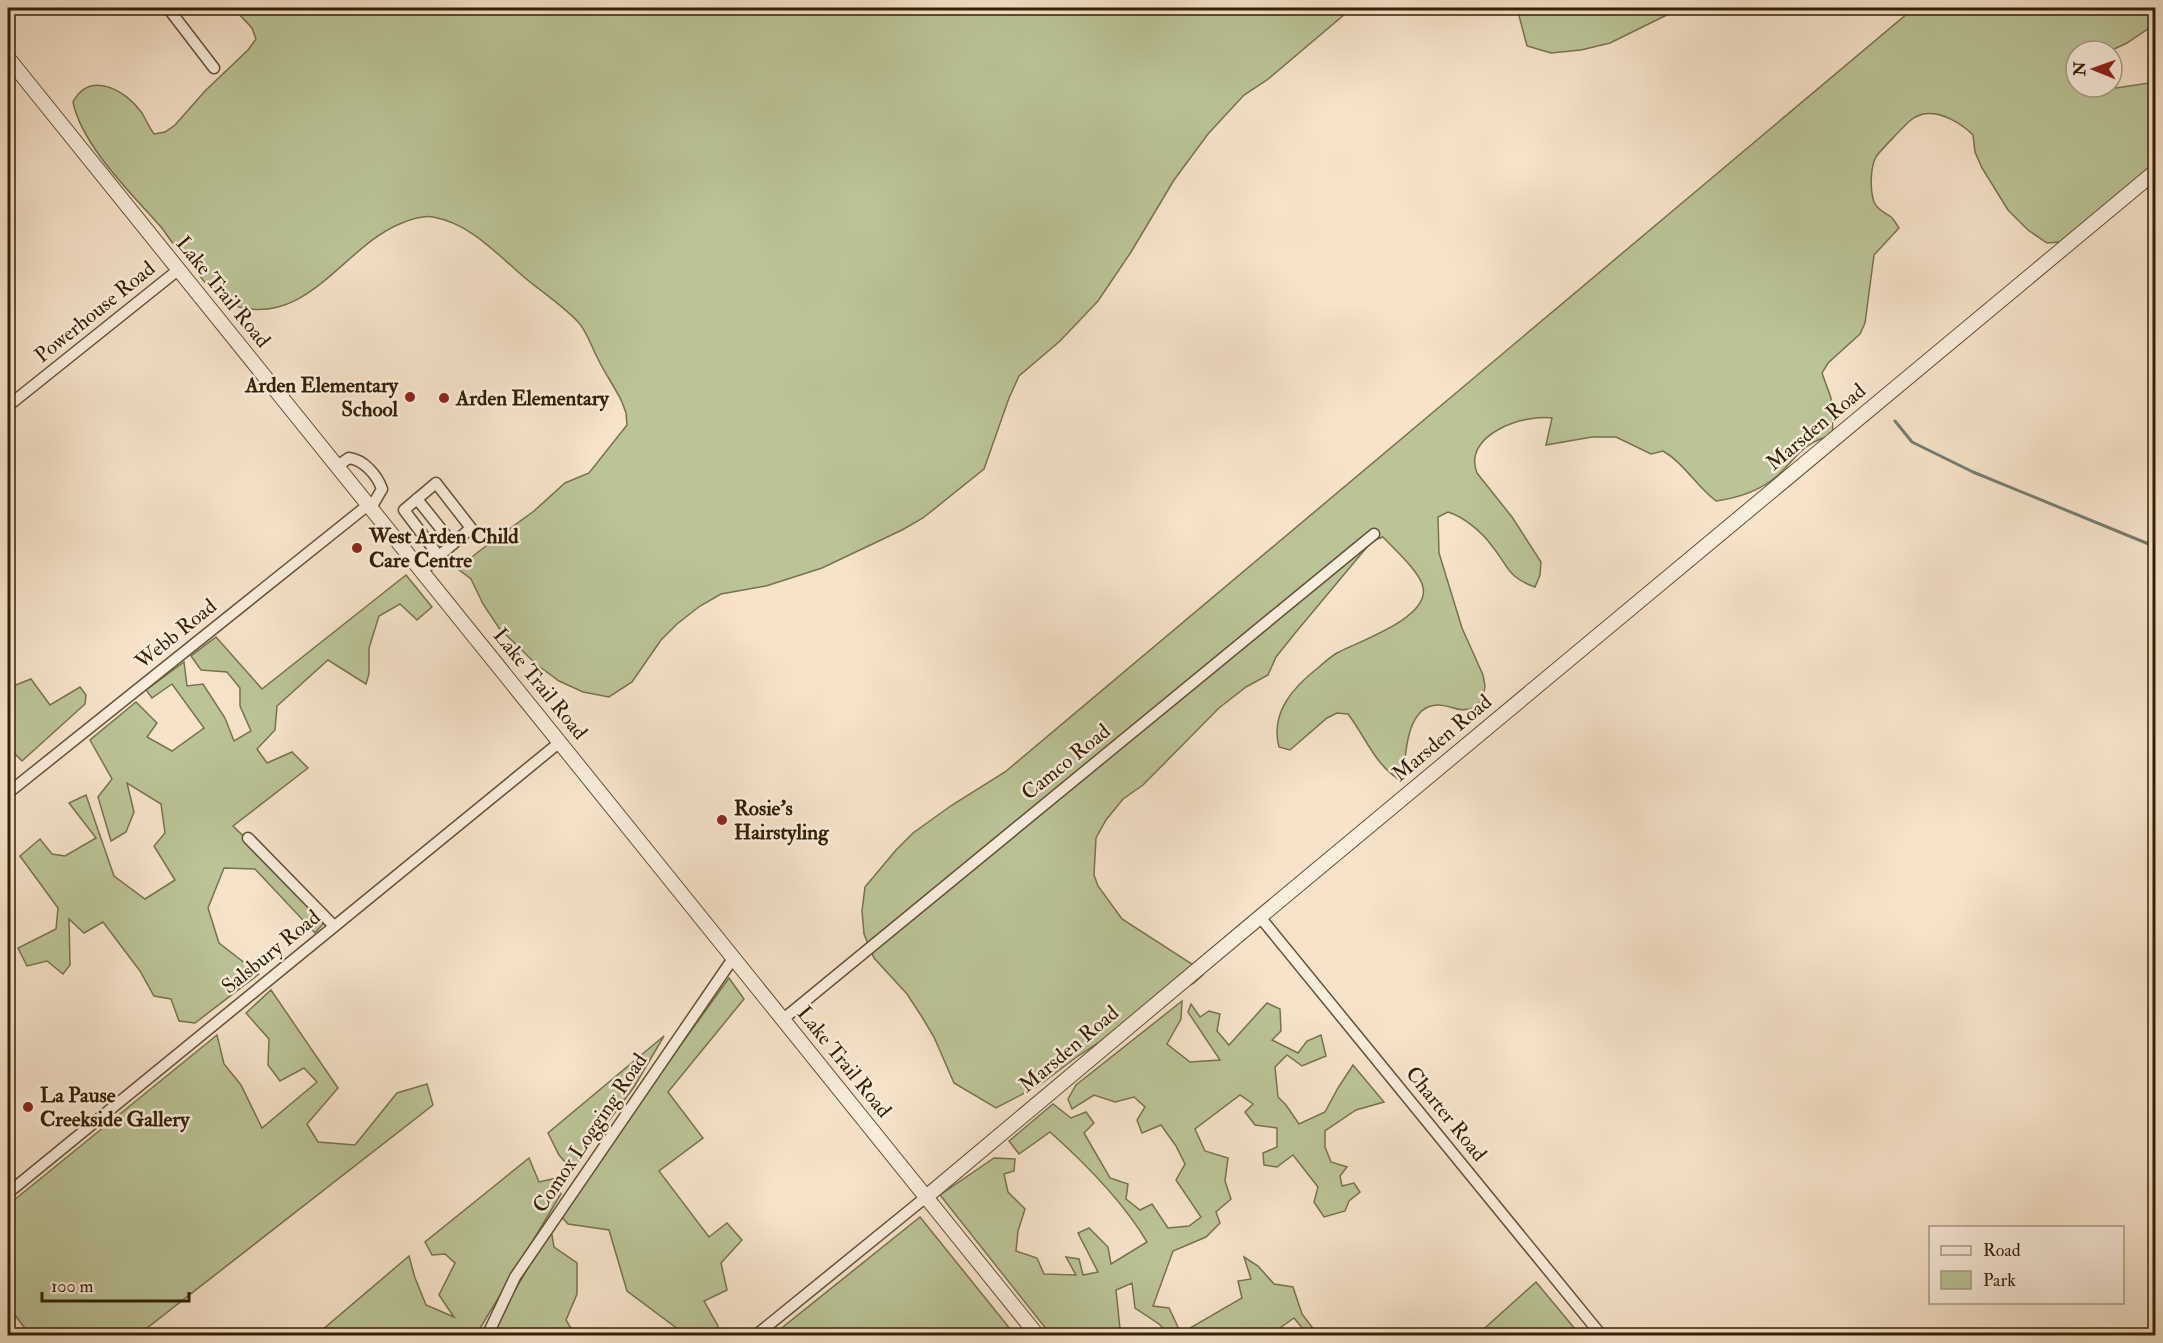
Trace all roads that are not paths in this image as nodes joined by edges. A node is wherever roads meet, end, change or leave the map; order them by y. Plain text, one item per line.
1 (168, 8) edge
2 (8, 58) edge
3 (214, 68) dead end
4 (2156, 171) edge
5 (178, 270) junction
6 (8, 406) edge
7 (337, 466) junction
8 (417, 499) junction
9 (369, 507) junction
10 (1374, 534) dead end
11 (453, 544) junction
12 (419, 568) junction
13 (560, 742) junction
14 (8, 793) edge
15 (248, 838) dead end
16 (1260, 917) junction
17 (334, 926) junction
18 (734, 957) junction
19 (782, 1020) junction
20 (8, 1192) edge
21 (926, 1197) junction
22 (487, 1335) edge
23 (755, 1335) edge
24 (1038, 1335) edge
25 (1602, 1335) edge

1 - 3 street
2 - 5 street, Lake Trail Road
4 - 16 street, Marsden Road
5 - 6 street, Powerhouse Road
5 - 7 street, Lake Trail Road
7 - 9 street, Lake Trail Road
7 - 9 street
8 - 11 street
8 - 11 street
8 - 12 street
9 - 12 street, Lake Trail Road
9 - 14 street, Webb Road
10 - 19 street, Camco Road
11 - 12 street
12 - 13 street, Lake Trail Road
13 - 17 street, Salsbury Road
13 - 18 street, Lake Trail Road
15 - 17 street
16 - 21 street, Marsden Road
16 - 25 street, Charter Road
17 - 20 street, Salsbury Road
18 - 19 street, Lake Trail Road
18 - 22 street, Comox Logging Road
19 - 21 street, Lake Trail Road
21 - 23 street, Marsden Road
21 - 24 street, Lake Trail Road

